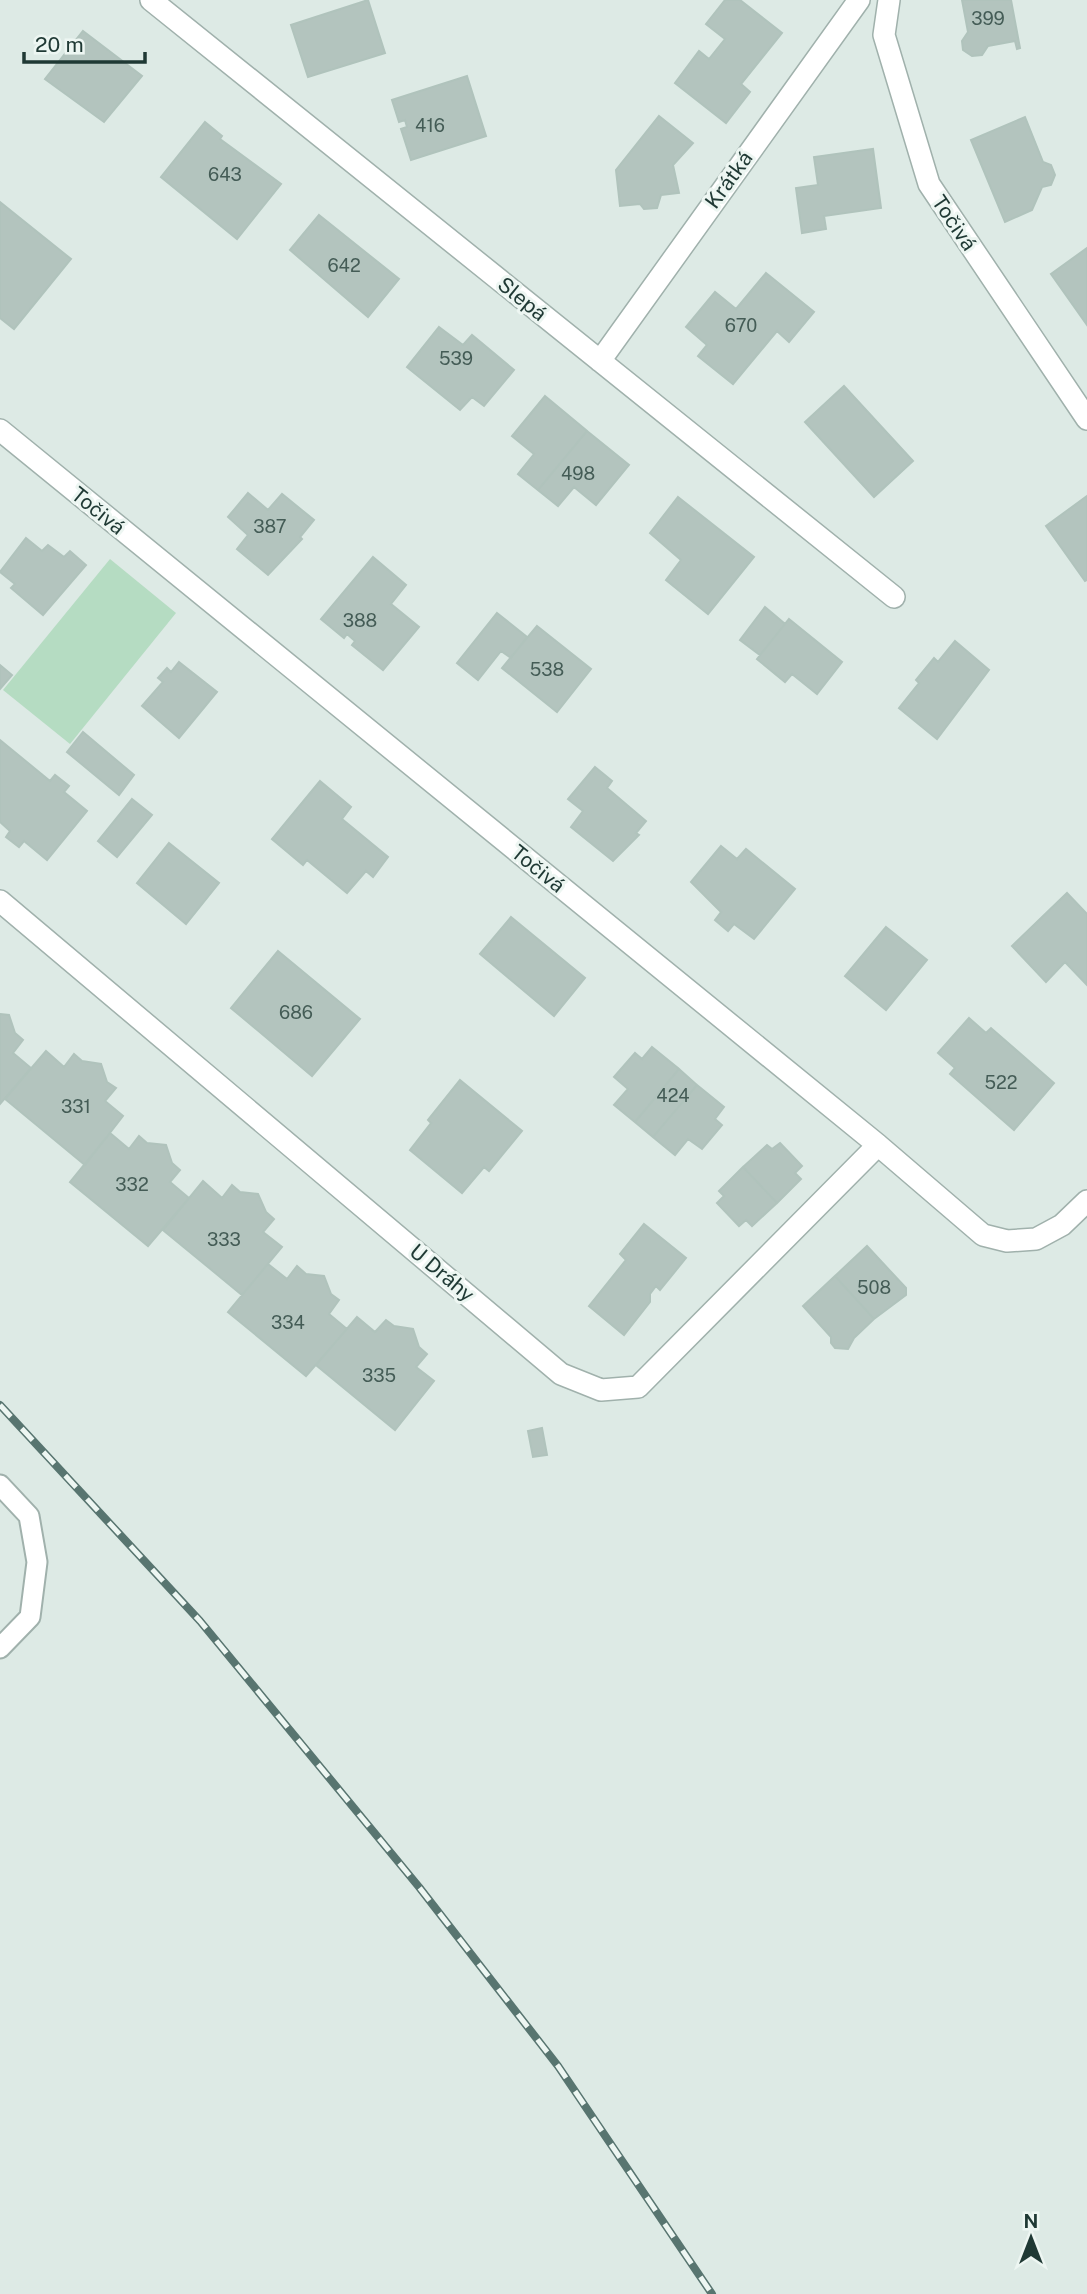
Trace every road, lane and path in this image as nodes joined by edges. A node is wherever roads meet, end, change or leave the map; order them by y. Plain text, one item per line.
1 (151, 0) edge
2 (859, 0) edge
3 (888, 0) edge
4 (600, 361) junction
5 (1087, 419) edge
6 (0, 430) edge
7 (894, 597) dead end
8 (0, 901) edge
9 (878, 1145) junction
10 (1087, 1201) edge
11 (0, 1485) edge
12 (0, 1648) edge

1 - 4 street, Slepá
2 - 4 street, Krátká
3 - 5 street, Točivá
4 - 7 street, Slepá
6 - 9 street, Točivá
8 - 9 street, U Dráhy
9 - 10 street, Točivá
11 - 12 lane

